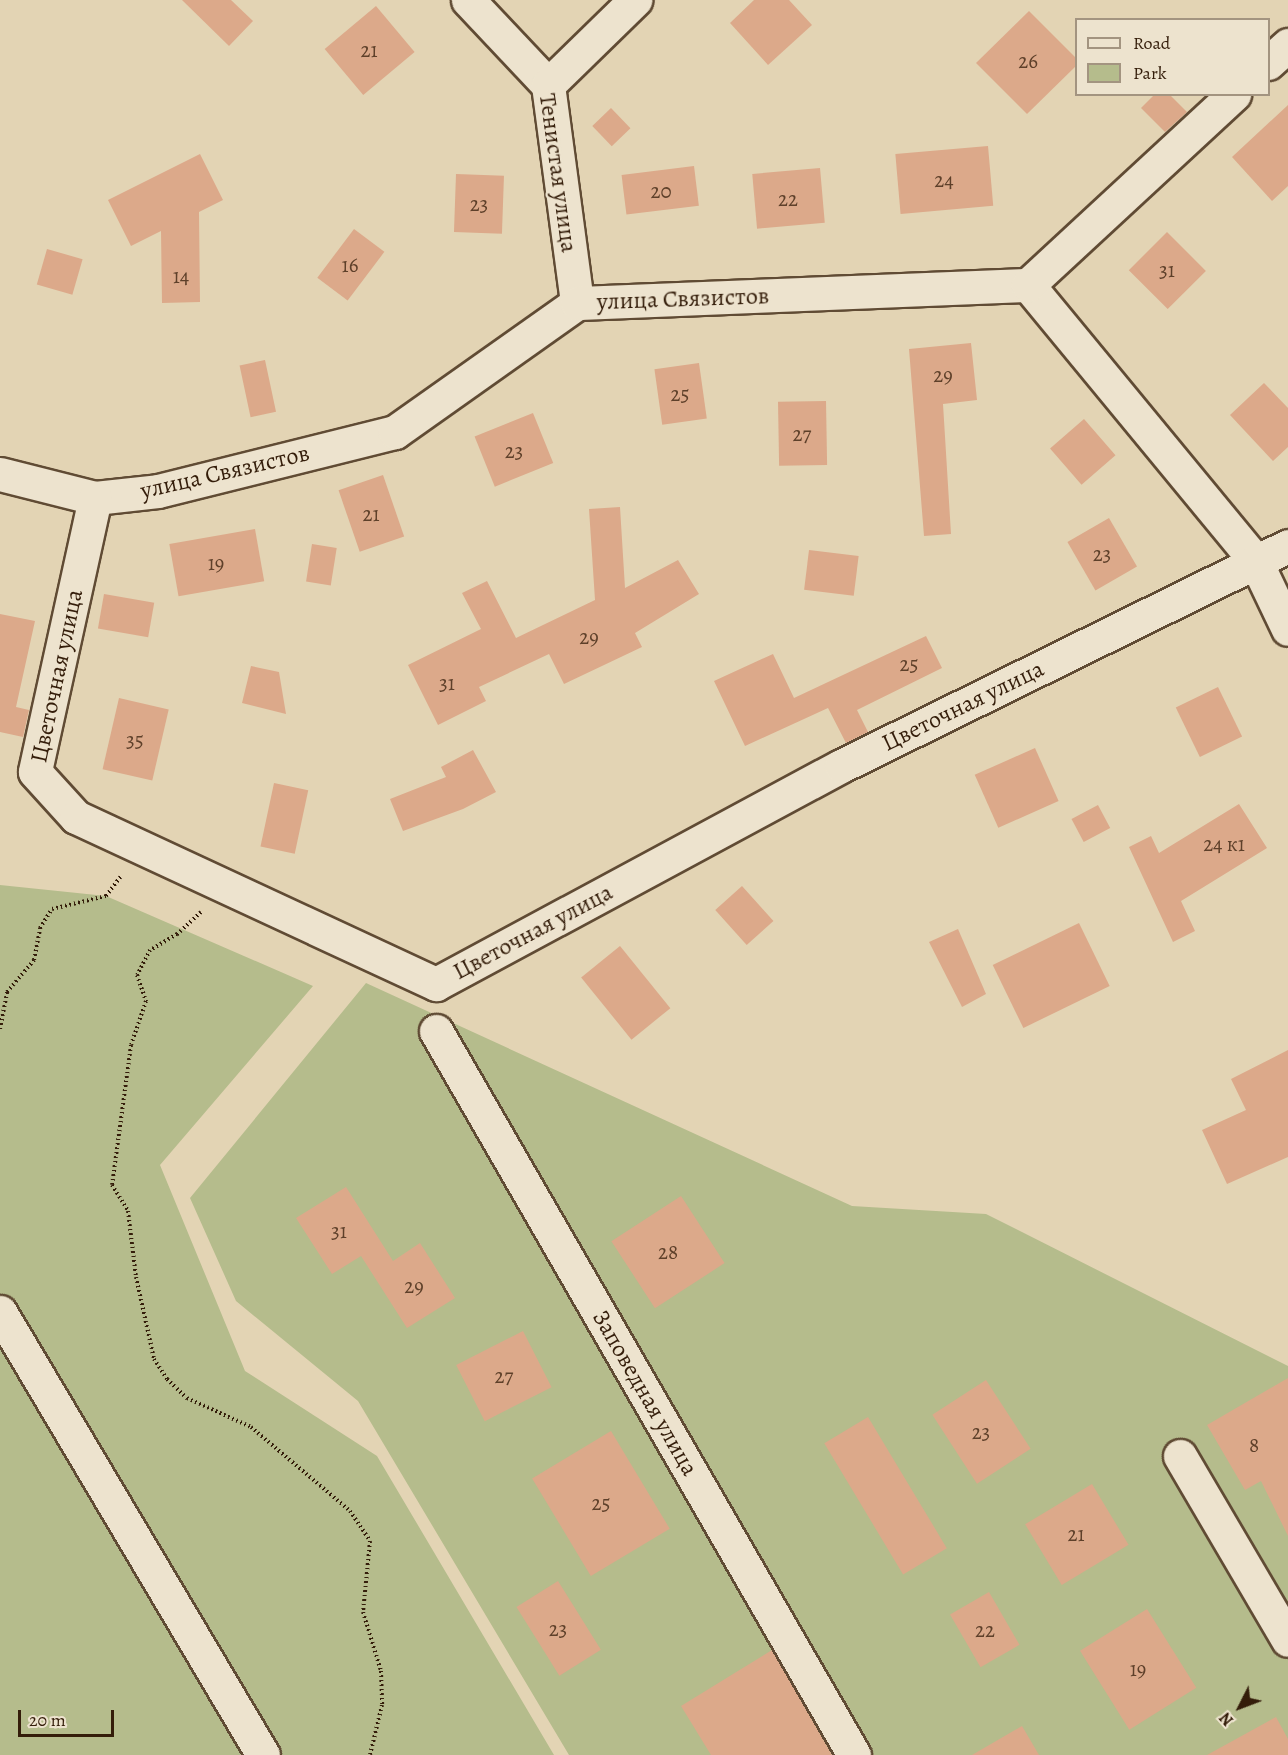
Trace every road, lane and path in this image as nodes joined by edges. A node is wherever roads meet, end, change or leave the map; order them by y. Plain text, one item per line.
1 (468, 0) edge
2 (635, 0) edge
3 (1288, 45) edge
4 (1270, 62) edge
5 (548, 85) junction
6 (1232, 96) edge
7 (1028, 285) junction
8 (577, 303) junction
9 (0, 474) edge
10 (95, 498) junction
11 (1288, 546) edge
12 (1256, 562) junction
13 (1288, 630) edge
14 (135, 844) junction
15 (219, 882) junction
16 (0, 1029) edge
17 (436, 1031) dead end
18 (0, 1312) edge
19 (1180, 1456) dead end
20 (1288, 1640) edge
21 (263, 1755) edge
22 (370, 1755) edge
23 (854, 1755) edge

1 - 5 street, Тенистая улица
2 - 5 street
3 - 4 street
5 - 8 street, Тенистая улица
6 - 7 street
7 - 8 street, улица Связистов
7 - 12 street
8 - 10 street, улица Связистов
9 - 10 street, улица Связистов
10 - 14 street, Цветочная улица
11 - 12 street, Цветочная улица
12 - 13 street
12 - 15 street, Цветочная улица
14 - 15 street, Цветочная улица
14 - 16 path
15 - 22 path
17 - 23 street, Заповедная улица
18 - 21 street
19 - 20 street

